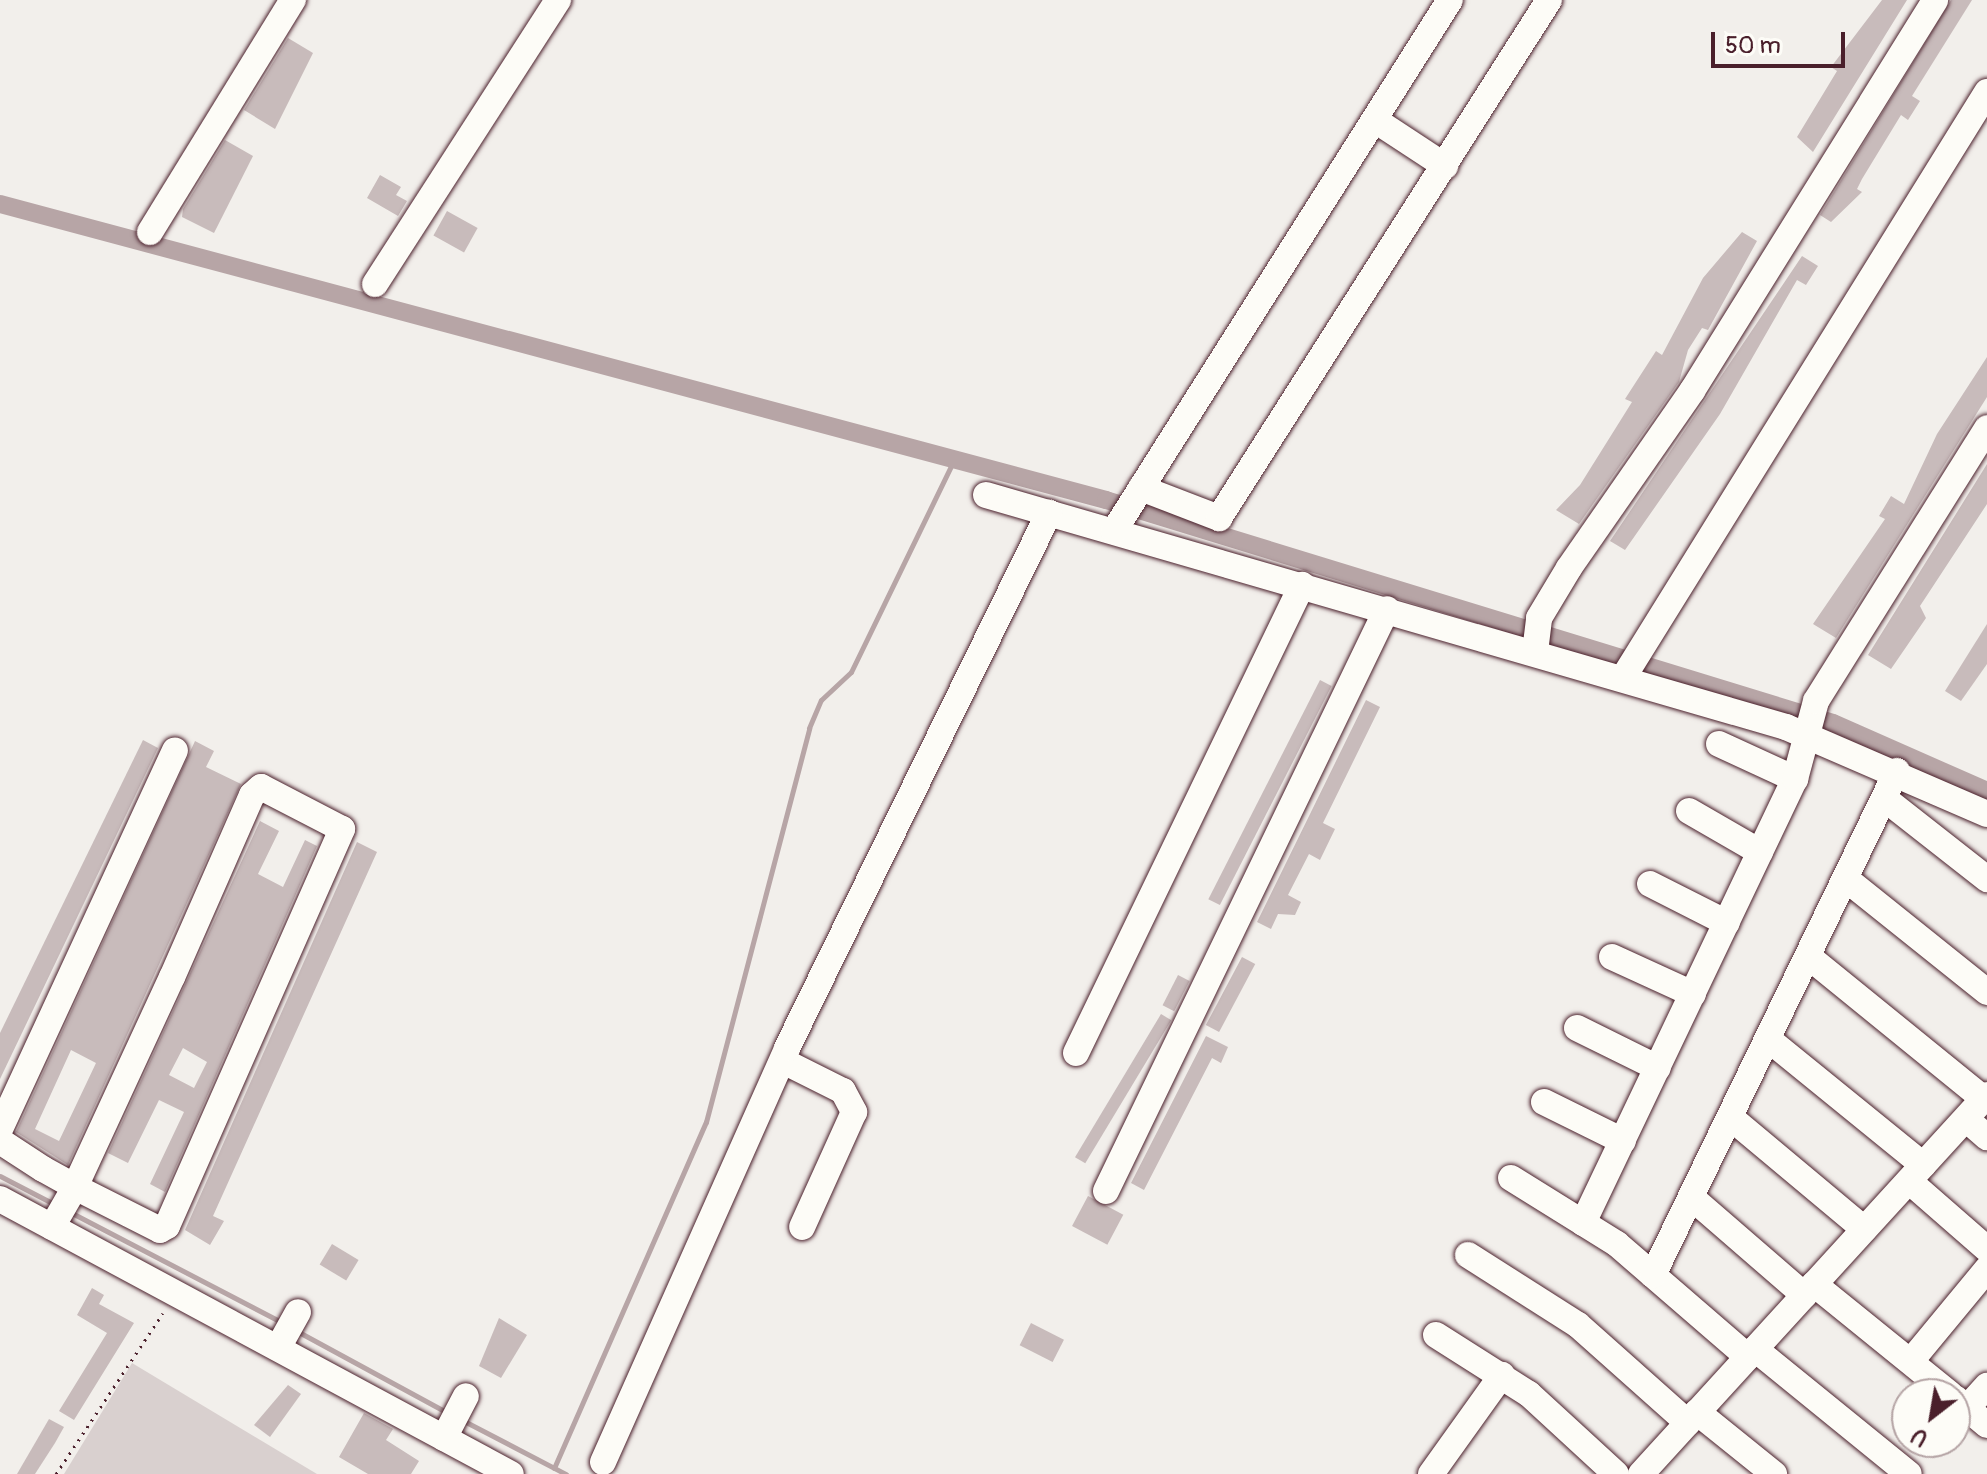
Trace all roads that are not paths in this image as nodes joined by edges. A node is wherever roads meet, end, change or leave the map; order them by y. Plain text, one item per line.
1 (293, 0) edge
2 (558, 0) edge
3 (1450, 0) edge
4 (1549, 0) edge
5 (1935, 0) edge
6 (1987, 92) edge
7 (1375, 120) junction
8 (1445, 166) junction
9 (150, 232) dead end
10 (375, 284) dead end
11 (1987, 428) edge
12 (1138, 492) junction
13 (986, 495) dead end
14 (1049, 513) junction
15 (1117, 527) junction
16 (1302, 585) junction
17 (1387, 609) junction
18 (1535, 651) junction
19 (1623, 677) junction
20 (1807, 733) junction
21 (1719, 744) dead end
22 (175, 750) dead end
23 (1897, 771) junction
24 (1795, 779) junction
25 (1885, 799) junction
26 (1689, 811) dead end
27 (1987, 814) edge
28 (1760, 852) junction
29 (1846, 879) junction
30 (1987, 879) edge
31 (1650, 884) dead end
32 (1727, 923) junction
33 (1612, 957) dead end
34 (1809, 957) junction
35 (1987, 992) edge
36 (1693, 994) junction
37 (1577, 1028) dead end
38 (1768, 1039) junction
39 (1076, 1053) dead end
40 (783, 1061) junction
41 (1658, 1068) junction
42 (1986, 1097) edge
43 (1544, 1102) dead end
44 (1730, 1117) junction
45 (1966, 1119) junction
46 (0, 1129) edge
47 (1987, 1137) edge
48 (0, 1141) edge
49 (1623, 1141) junction
50 (1916, 1173) junction
51 (1511, 1178) dead end
52 (1106, 1191) dead end
53 (1691, 1197) junction
54 (0, 1199) edge
55 (63, 1207) junction
56 (1583, 1223) junction
57 (802, 1227) dead end
58 (1864, 1229) junction
59 (1987, 1249) edge
60 (1468, 1255) dead end
61 (1987, 1269) edge
62 (1653, 1275) junction
63 (1809, 1290) junction
64 (1436, 1335) dead end
65 (1752, 1353) junction
66 (1911, 1361) junction
67 (1502, 1375) junction
68 (1931, 1378) edge
69 (1987, 1386) edge
70 (464, 1400) dead end
71 (1971, 1401) edge
72 (1692, 1417) junction
73 (447, 1433) junction
74 (603, 1462) dead end
75 (509, 1473) edge
76 (1431, 1474) edge
77 (1616, 1474) edge
78 (1641, 1474) edge
79 (1774, 1474) edge
80 (1909, 1474) edge

1 - 9 street
2 - 10 street
3 - 7 street
4 - 8 street
5 - 18 street
6 - 19 street
7 - 8 street
7 - 12 street
8 - 12 street
11 - 20 street
12 - 15 street
13 - 14 street
14 - 15 street
14 - 40 street
15 - 16 street
16 - 17 street
16 - 39 street
17 - 18 street
17 - 52 street
18 - 19 street
19 - 20 street
20 - 23 street
20 - 24 street
21 - 24 street
22 - 46 street
23 - 25 street
23 - 27 street
24 - 28 street
25 - 29 street
25 - 30 street
26 - 28 street
28 - 32 street
29 - 34 street
29 - 35 street
31 - 32 street
32 - 36 street
33 - 36 street
34 - 38 street
34 - 42 street
36 - 41 street
37 - 41 street
38 - 44 street
38 - 50 street
40 - 57 street
40 - 74 street
41 - 49 street
42 - 45 street
43 - 49 street
44 - 53 street
44 - 58 street
45 - 47 street
45 - 50 street
48 - 55 street
49 - 56 street
50 - 58 street
50 - 59 street
51 - 56 street
53 - 62 street
53 - 63 street
54 - 55 street
55 - 55 street
55 - 73 street
56 - 62 street
58 - 63 street
60 - 72 street
61 - 66 street
62 - 65 street
63 - 65 street
63 - 66 street
64 - 67 street
65 - 72 street
65 - 80 street
66 - 68 street
67 - 76 street
67 - 77 street
69 - 71 street
70 - 73 street
72 - 78 street
72 - 79 street
73 - 75 street

